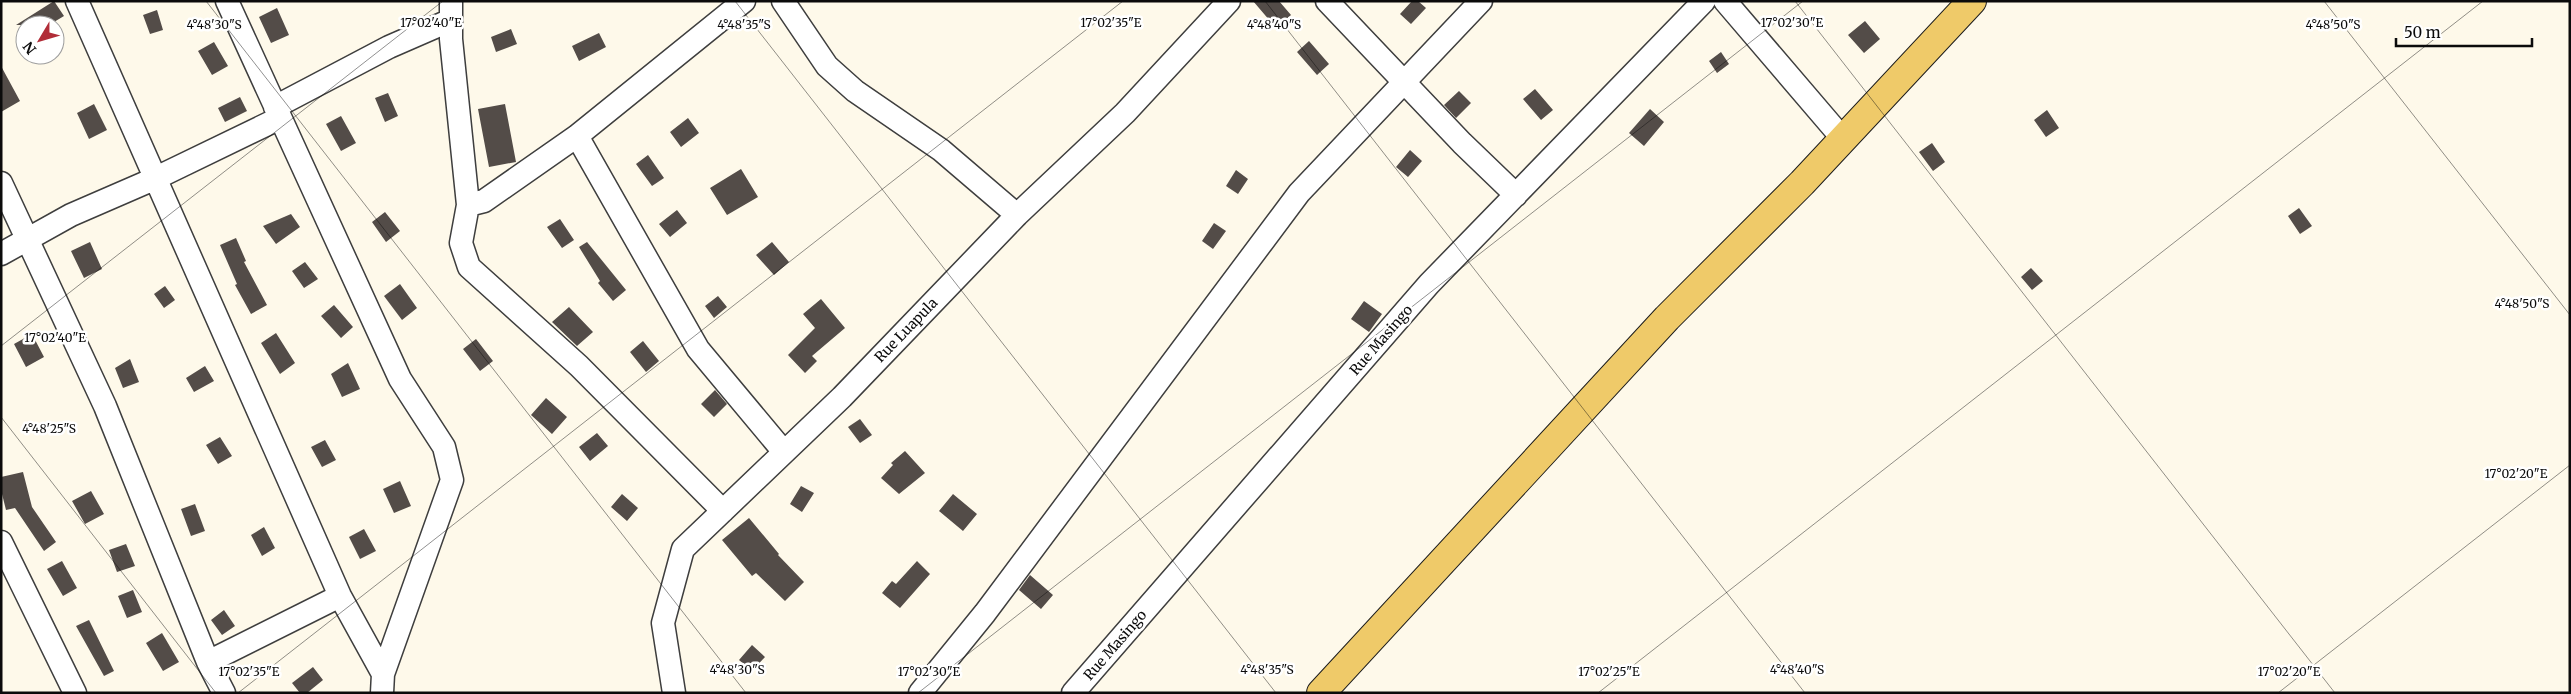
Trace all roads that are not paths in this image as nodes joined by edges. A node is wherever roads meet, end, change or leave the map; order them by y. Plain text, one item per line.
1 (77, 1) edge
2 (227, 1) edge
3 (744, 1) edge
4 (783, 1) edge
5 (1228, 1) edge
6 (1327, 1) edge
7 (1481, 1) edge
8 (1704, 1) edge
9 (1725, 1) edge
10 (1972, 1) edge
11 (451, 11) edge
12 (1404, 82) junction
13 (277, 112) junction
14 (577, 136) junction
15 (1843, 140) junction
16 (154, 179) junction
17 (1, 183) edge
18 (1516, 195) junction
19 (468, 205) junction
20 (1017, 215) junction
21 (28, 241) junction
22 (1, 254) edge
23 (784, 452) junction
24 (723, 511) junction
25 (1, 542) edge
26 (340, 596) junction
27 (208, 662) junction
28 (383, 684) edge
29 (76, 693) edge
30 (224, 693) edge
31 (674, 693) edge
32 (920, 693) edge
33 (1073, 693) edge
34 (1321, 693) edge

1 - 16 street
2 - 13 street
3 - 14 street
4 - 20 street
5 - 20 street, Rue Luapula
6 - 12 street
7 - 12 street
8 - 18 street, Rue Masingo
9 - 15 street
10 - 15 main road
11 - 13 street
11 - 19 street
12 - 18 street
12 - 32 street
13 - 16 street
13 - 28 street
14 - 19 street
14 - 23 street
15 - 34 main road
16 - 21 street
16 - 26 street
17 - 21 street
18 - 33 street, Rue Masingo
19 - 24 street
20 - 23 street, Rue Luapula
21 - 22 street
21 - 27 street
23 - 24 street, Rue Luapula
24 - 31 street, Rue Luapula
25 - 29 street
26 - 27 street
26 - 28 street
27 - 30 street

